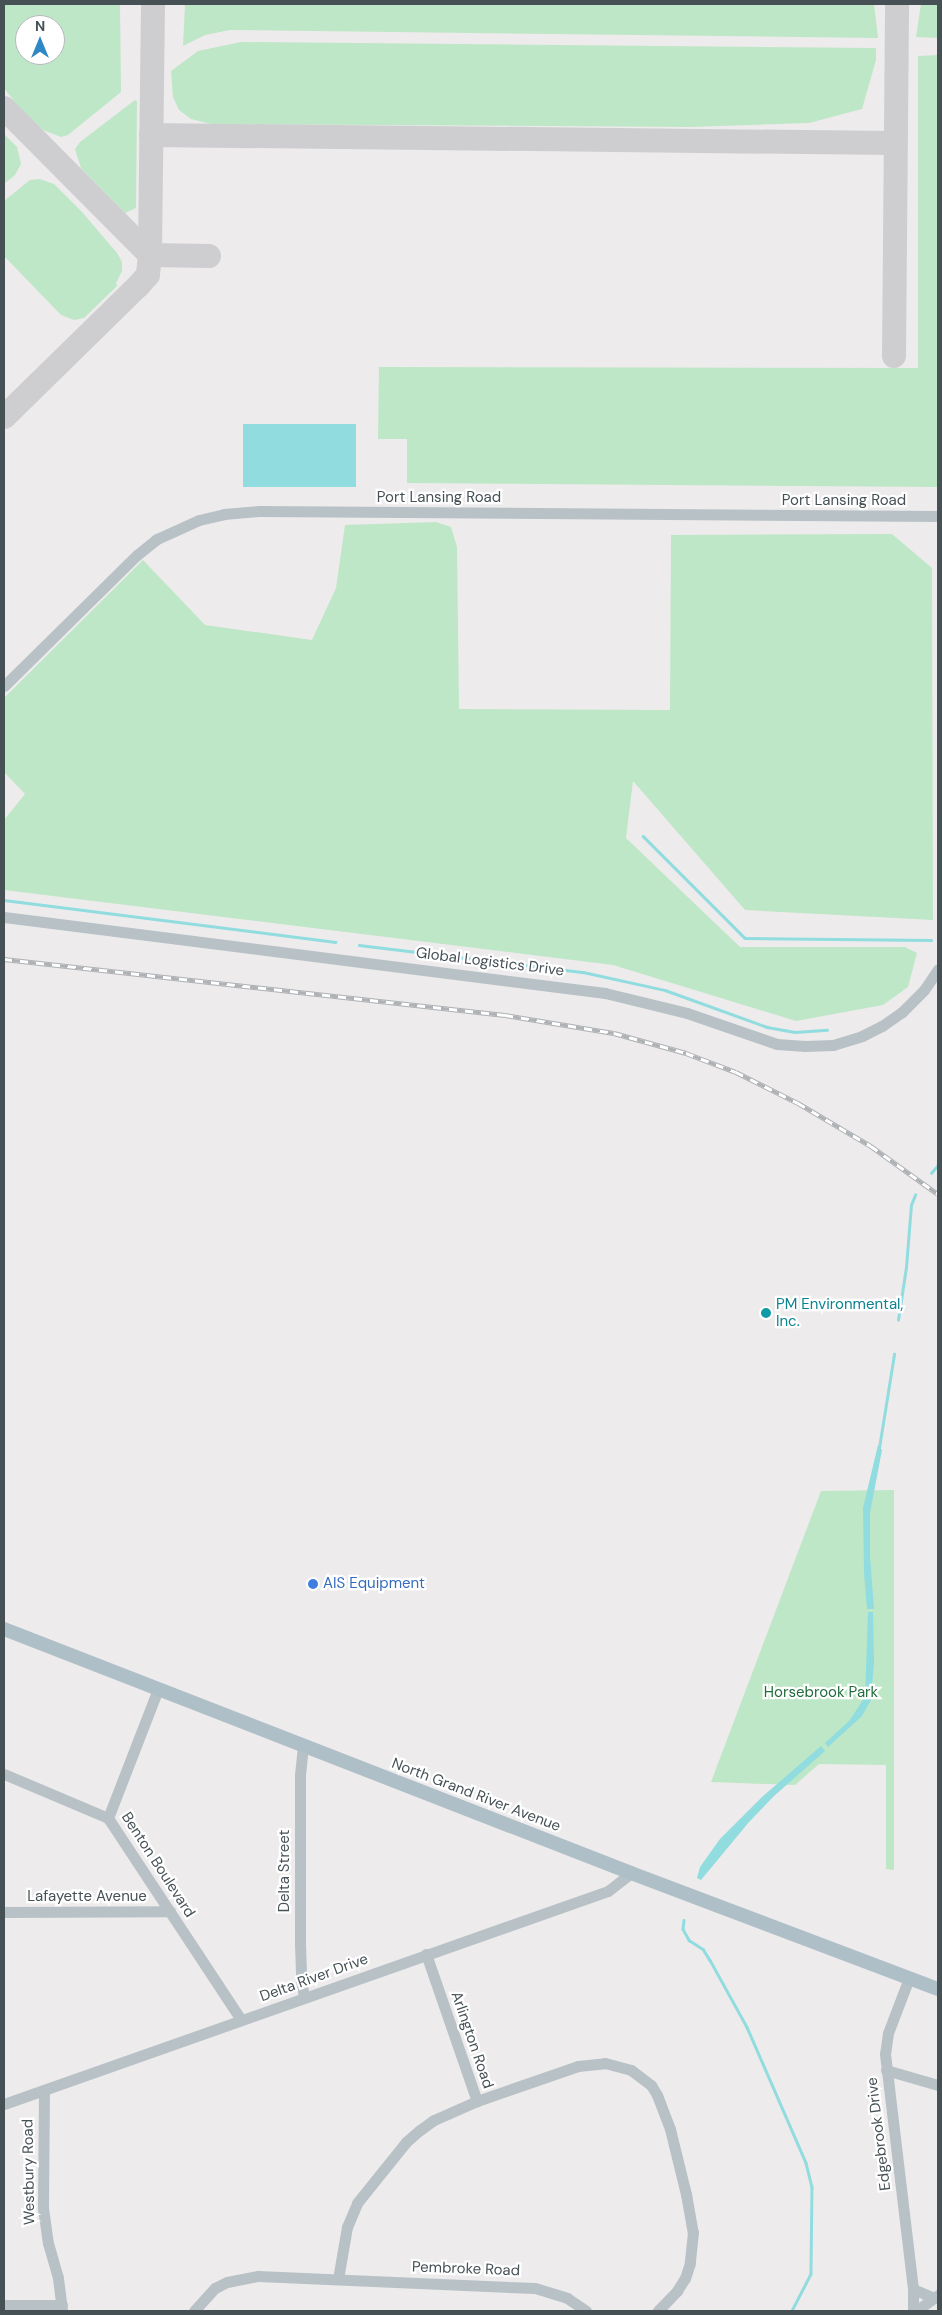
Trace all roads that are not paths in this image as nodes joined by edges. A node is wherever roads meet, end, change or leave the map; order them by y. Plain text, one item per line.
1 (938, 516) edge
2 (4, 686) edge
3 (4, 917) edge
4 (938, 969) edge
5 (4, 1629) edge
6 (158, 1689) junction
7 (303, 1746) junction
8 (4, 1774) edge
9 (108, 1818) junction
10 (630, 1873) junction
11 (170, 1911) junction
12 (4, 1912) edge
13 (426, 1954) junction
14 (910, 1978) junction
15 (938, 1989) edge
16 (304, 1997) junction
17 (241, 2020) junction
18 (886, 2070) junction
19 (938, 2084) edge
20 (44, 2090) junction
21 (477, 2101) junction
22 (4, 2104) edge
23 (338, 2279) junction
24 (913, 2289) junction
25 (936, 2297) edge
26 (4, 2305) edge
27 (62, 2308) edge
28 (194, 2311) edge
29 (586, 2311) edge
30 (658, 2311) edge
31 (915, 2311) edge

1 - 2 street, Port Lansing Road
3 - 4 street, Global Logistics Drive
5 - 6 main road, North Grand River Avenue
6 - 7 main road, North Grand River Avenue
6 - 9 street, Benton Boulevard
7 - 10 main road, North Grand River Avenue
7 - 16 street, Delta Street
8 - 9 street
9 - 11 street, Benton Boulevard
10 - 13 street, Delta River Drive
10 - 14 main road, North Grand River Avenue
11 - 12 street, Lafayette Avenue
11 - 17 street, Benton Boulevard
13 - 16 street, Delta River Drive
13 - 21 street, Arlington Road
14 - 15 main road, North Grand River Avenue
14 - 18 street, Edgebrook Drive
16 - 17 street, Delta River Drive
17 - 20 street, Delta River Drive
18 - 19 street
18 - 24 street, Edgebrook Drive
20 - 22 street, Delta River Drive
20 - 27 street, Westbury Road
21 - 23 street, Arlington Road
21 - 30 street
23 - 28 street
23 - 29 street, Pembroke Road
24 - 25 street
24 - 31 street, Edgebrook Drive
25 - 31 street
26 - 27 street

